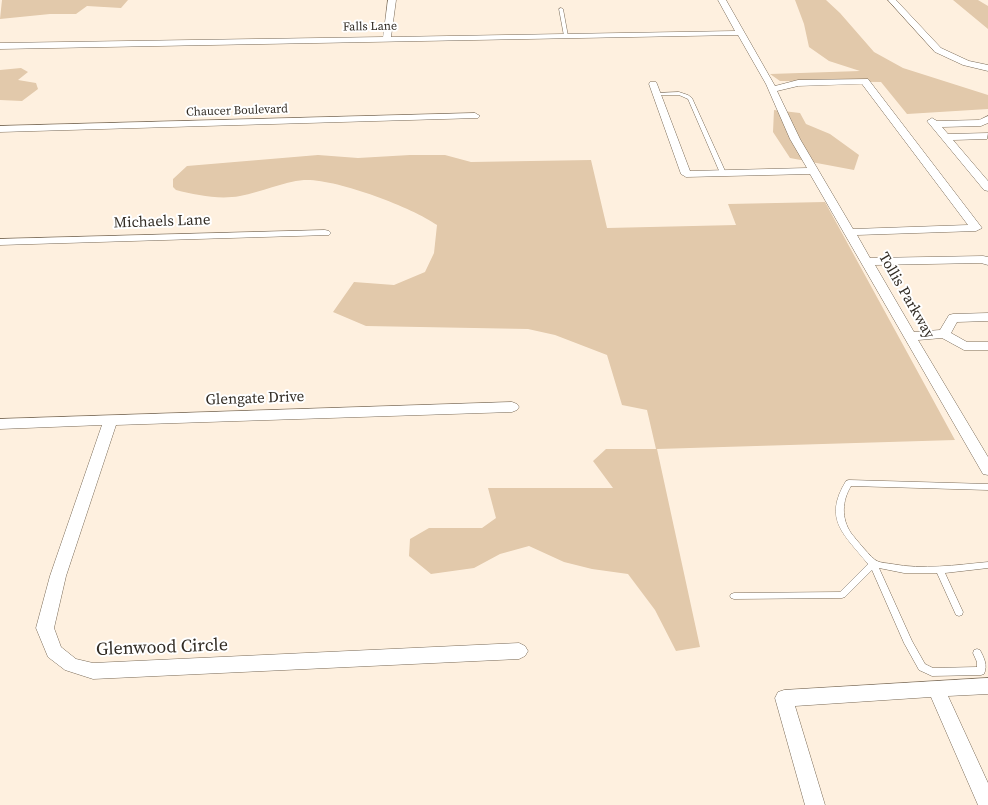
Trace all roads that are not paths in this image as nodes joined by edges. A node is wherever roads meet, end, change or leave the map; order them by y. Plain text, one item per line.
1 (392, 0) edge
2 (722, 0) edge
3 (892, 0) edge
4 (561, 9) dead end
5 (740, 33) junction
6 (566, 36) junction
7 (387, 39) junction
8 (0, 46) edge
9 (988, 68) edge
10 (770, 85) junction
11 (655, 89) joint
12 (475, 116) dead end
13 (988, 119) edge
14 (934, 122) joint
15 (0, 129) edge
16 (988, 136) edge
17 (946, 137) junction
18 (814, 171) junction
19 (723, 173) junction
20 (988, 188) edge
21 (849, 232) junction
22 (325, 233) dead end
23 (0, 242) edge
24 (867, 262) junction
25 (988, 262) edge
26 (988, 317) edge
27 (944, 334) junction
28 (910, 336) junction
29 (988, 346) edge
30 (512, 407) dead end
31 (111, 420) junction
32 (0, 424) edge
33 (987, 468) edge
34 (988, 487) edge
35 (873, 564) junction
36 (988, 565) edge
37 (940, 570) junction
38 (734, 596) dead end
39 (959, 612) dead end
40 (519, 651) dead end
41 (977, 653) dead end
42 (988, 686) edge
43 (936, 689) junction
44 (815, 805) edge
45 (988, 805) edge

1 - 7 street
2 - 5 street, Tollis Parkway
3 - 9 street
4 - 6 lane
5 - 6 street, Falls Lane
5 - 10 street, Tollis Parkway
6 - 7 street, Falls Lane
7 - 8 street, Falls Lane
10 - 18 street, Tollis Parkway
10 - 21 street
11 - 19 lane
11 - 19 street
12 - 15 street, Chaucer Boulevard
13 - 14 street
14 - 17 street
16 - 17 street
17 - 20 street
18 - 19 street
18 - 21 street, Tollis Parkway
21 - 24 street, Tollis Parkway
22 - 23 street, Michaels Lane
24 - 25 street
24 - 28 street, Tollis Parkway
26 - 27 street
27 - 28 street
27 - 29 street
28 - 33 street, Tollis Parkway
30 - 31 street, Glengate Drive
31 - 32 street, Glengate Drive
31 - 40 street, Glenwood Circle
34 - 35 lane
35 - 37 lane
35 - 38 lane
35 - 41 lane
36 - 37 lane
37 - 39 lane
42 - 43 street
43 - 44 street
43 - 45 street

